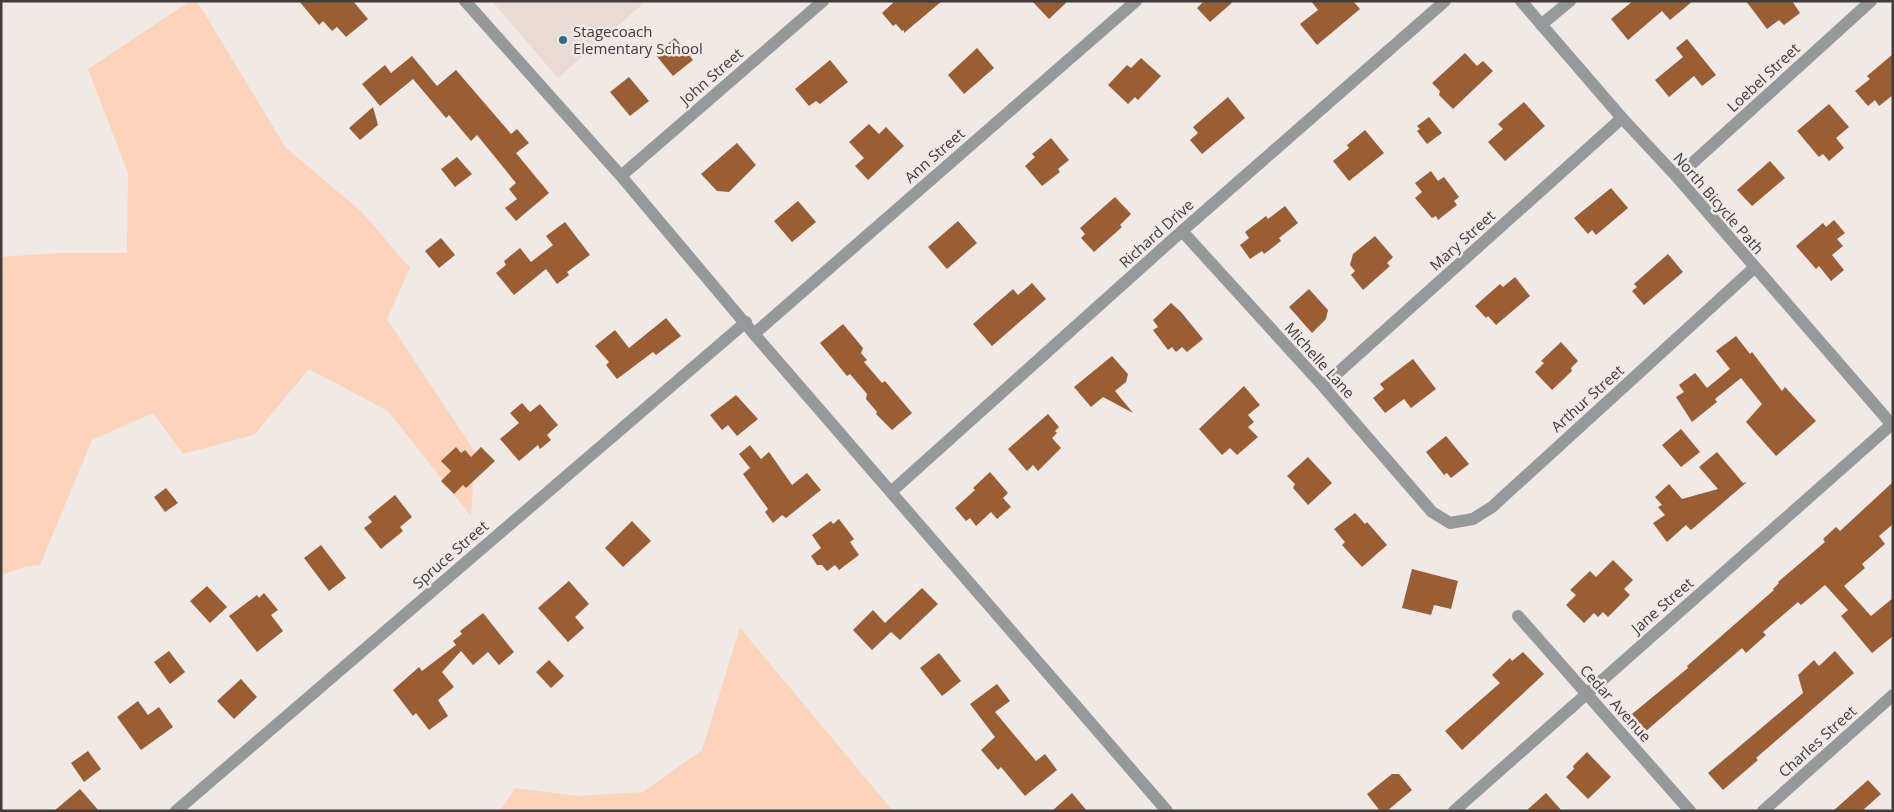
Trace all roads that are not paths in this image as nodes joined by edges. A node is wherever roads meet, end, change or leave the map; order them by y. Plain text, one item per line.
1 (823, 1) edge
2 (1136, 1) edge
3 (1445, 1) edge
4 (1521, 1) edge
5 (1570, 1) edge
6 (1871, 1) edge
7 (471, 4) edge
8 (1542, 25) junction
9 (1622, 118) junction
10 (621, 176) junction
11 (1677, 177) junction
12 (1182, 231) junction
13 (1754, 268) junction
14 (746, 322) junction
15 (754, 334) junction
16 (1323, 386) junction
17 (1892, 425) edge
18 (892, 491) junction
19 (1432, 512) joint
20 (1518, 616) dead end
21 (1586, 694) junction
22 (1893, 695) edge
23 (176, 811) edge
24 (1167, 811) edge
25 (1454, 811) edge
26 (1690, 811) edge
27 (1763, 811) edge

1 - 10 street, John Street
2 - 15 street, Ann Street
3 - 12 street, Richard Drive
4 - 8 street, North Bicycle Path
5 - 8 street
6 - 11 street, Loebel Street
7 - 10 street
8 - 9 street, North Bicycle Path
9 - 11 street, North Bicycle Path
9 - 16 street, Mary Street
10 - 14 street
11 - 13 street, North Bicycle Path
12 - 16 street, Michelle Lane
12 - 18 street, Richard Drive
13 - 17 street, North Bicycle Path
13 - 19 street, Arthur Street
14 - 15 street
14 - 23 street, Spruce Street
15 - 18 street
16 - 19 street, Michelle Lane
17 - 21 street, Jane Street
18 - 24 street
20 - 21 street, Cedar Avenue
21 - 25 street, Jane Street
21 - 26 street, Cedar Avenue
22 - 27 street, Charles Street

